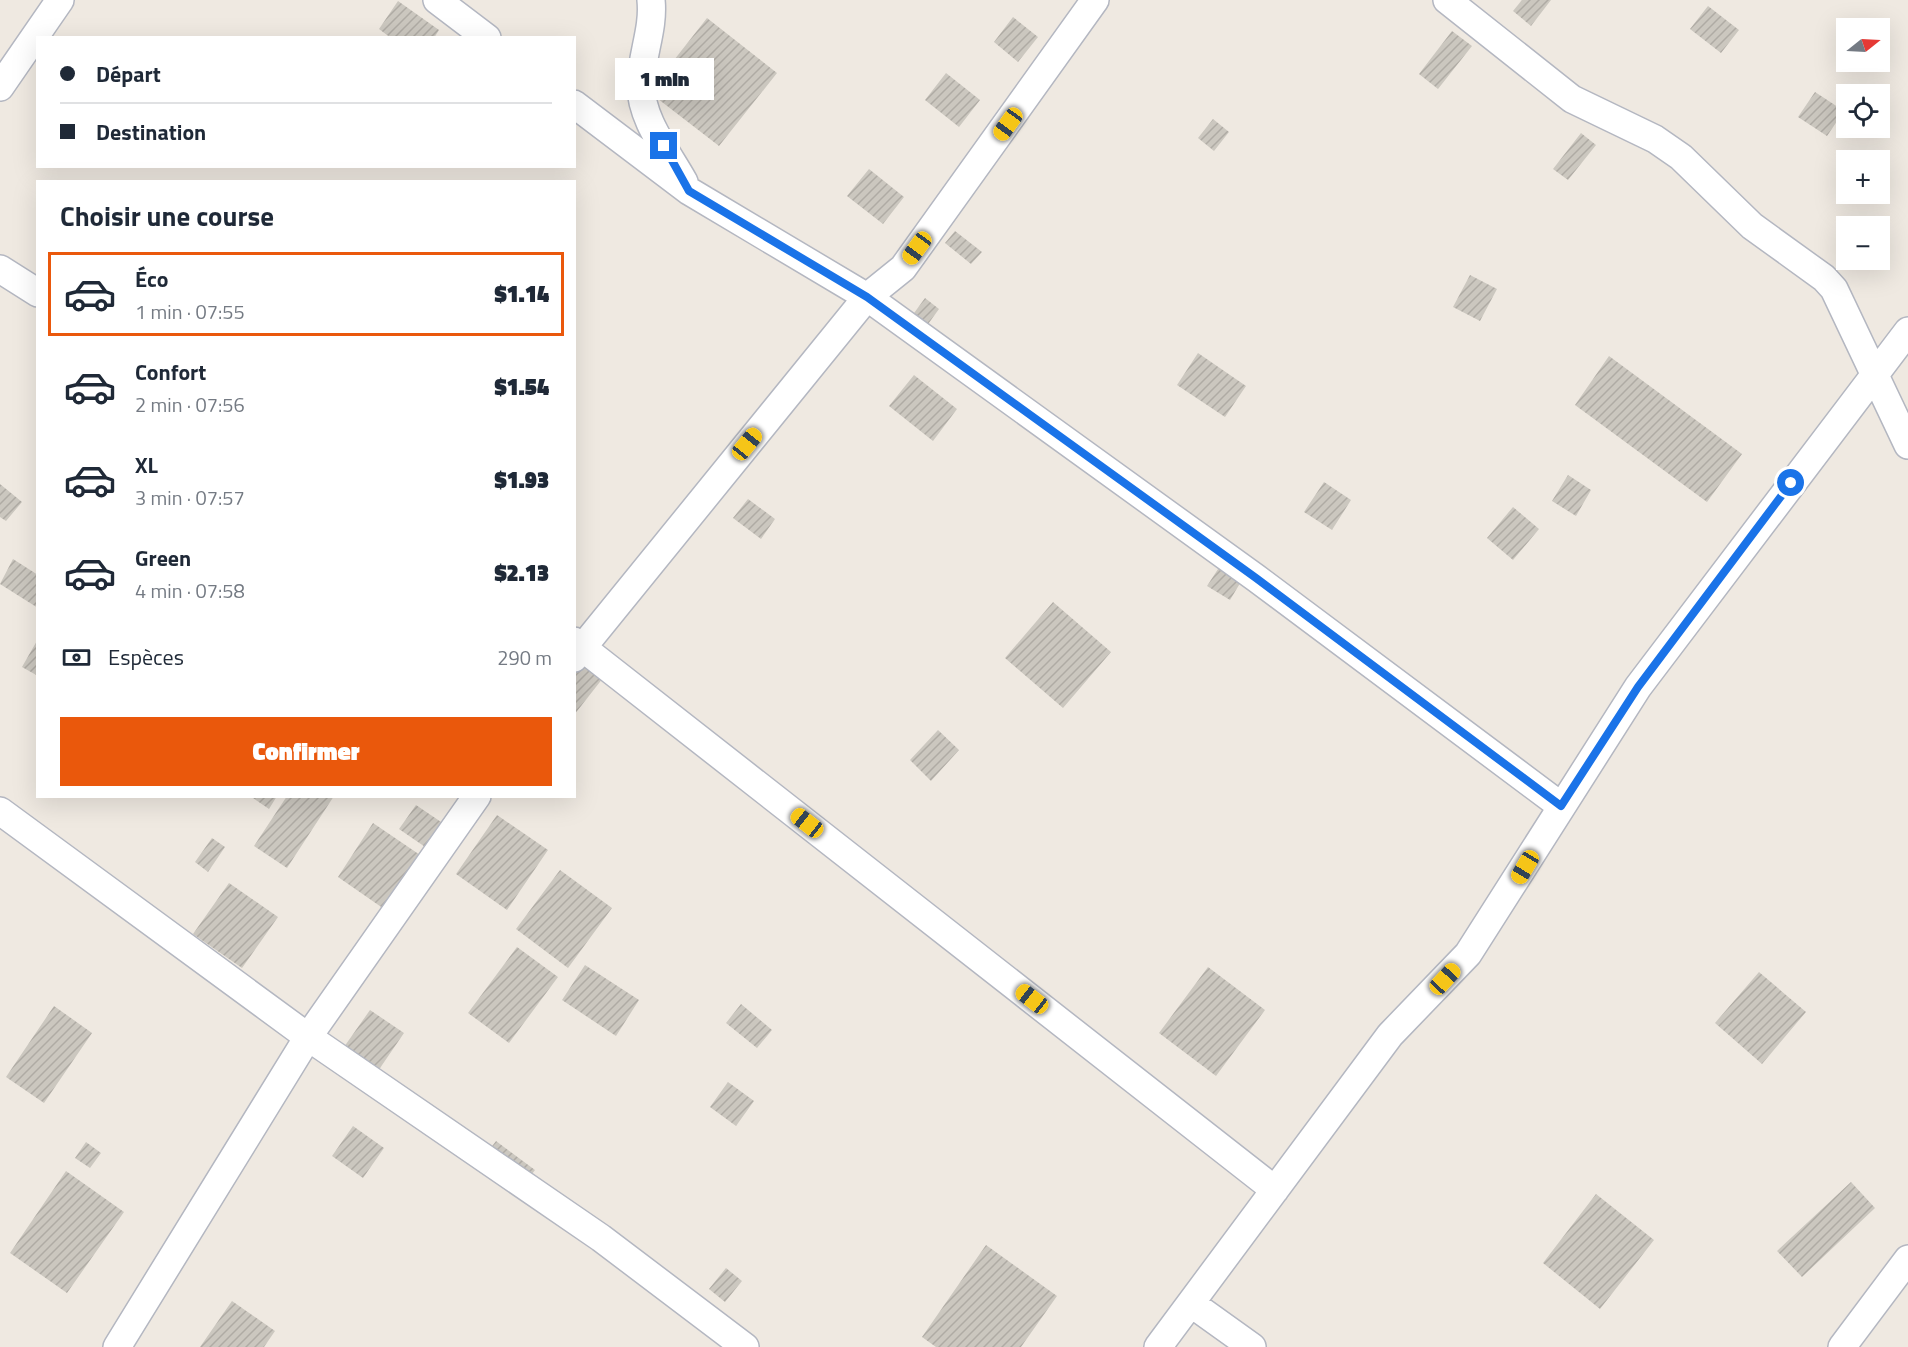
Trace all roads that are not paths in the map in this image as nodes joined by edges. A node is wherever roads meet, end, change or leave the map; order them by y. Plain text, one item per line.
1 (60, 0) edge
2 (437, 0) edge
3 (651, 0) edge
4 (1095, 0) edge
5 (1448, 0) edge
6 (484, 36) edge
7 (0, 87) edge
8 (576, 106) edge
9 (689, 191) junction
10 (0, 269) edge
11 (36, 292) edge
12 (867, 297) junction
13 (1908, 331) edge
14 (1875, 372) junction
15 (1908, 445) edge
16 (577, 648) edge
17 (476, 798) edge
18 (1561, 806) junction
19 (0, 811) edge
20 (308, 1037) junction
21 (1275, 1190) junction
22 (1903, 1276) edge
23 (1192, 1304) junction
24 (117, 1347) edge
25 (744, 1347) edge
26 (1158, 1347) edge
27 (1252, 1347) edge
28 (1842, 1347) edge

1 - 7 street
2 - 6 street
3 - 9 street
4 - 12 street
5 - 14 street
8 - 9 street
9 - 12 street
10 - 11 street
12 - 16 street
12 - 18 street
13 - 14 street
14 - 15 street
14 - 18 street
16 - 21 street
17 - 20 street
18 - 21 street
19 - 20 street
20 - 24 street
20 - 25 street
21 - 23 street
22 - 28 street
23 - 26 street
23 - 27 street

